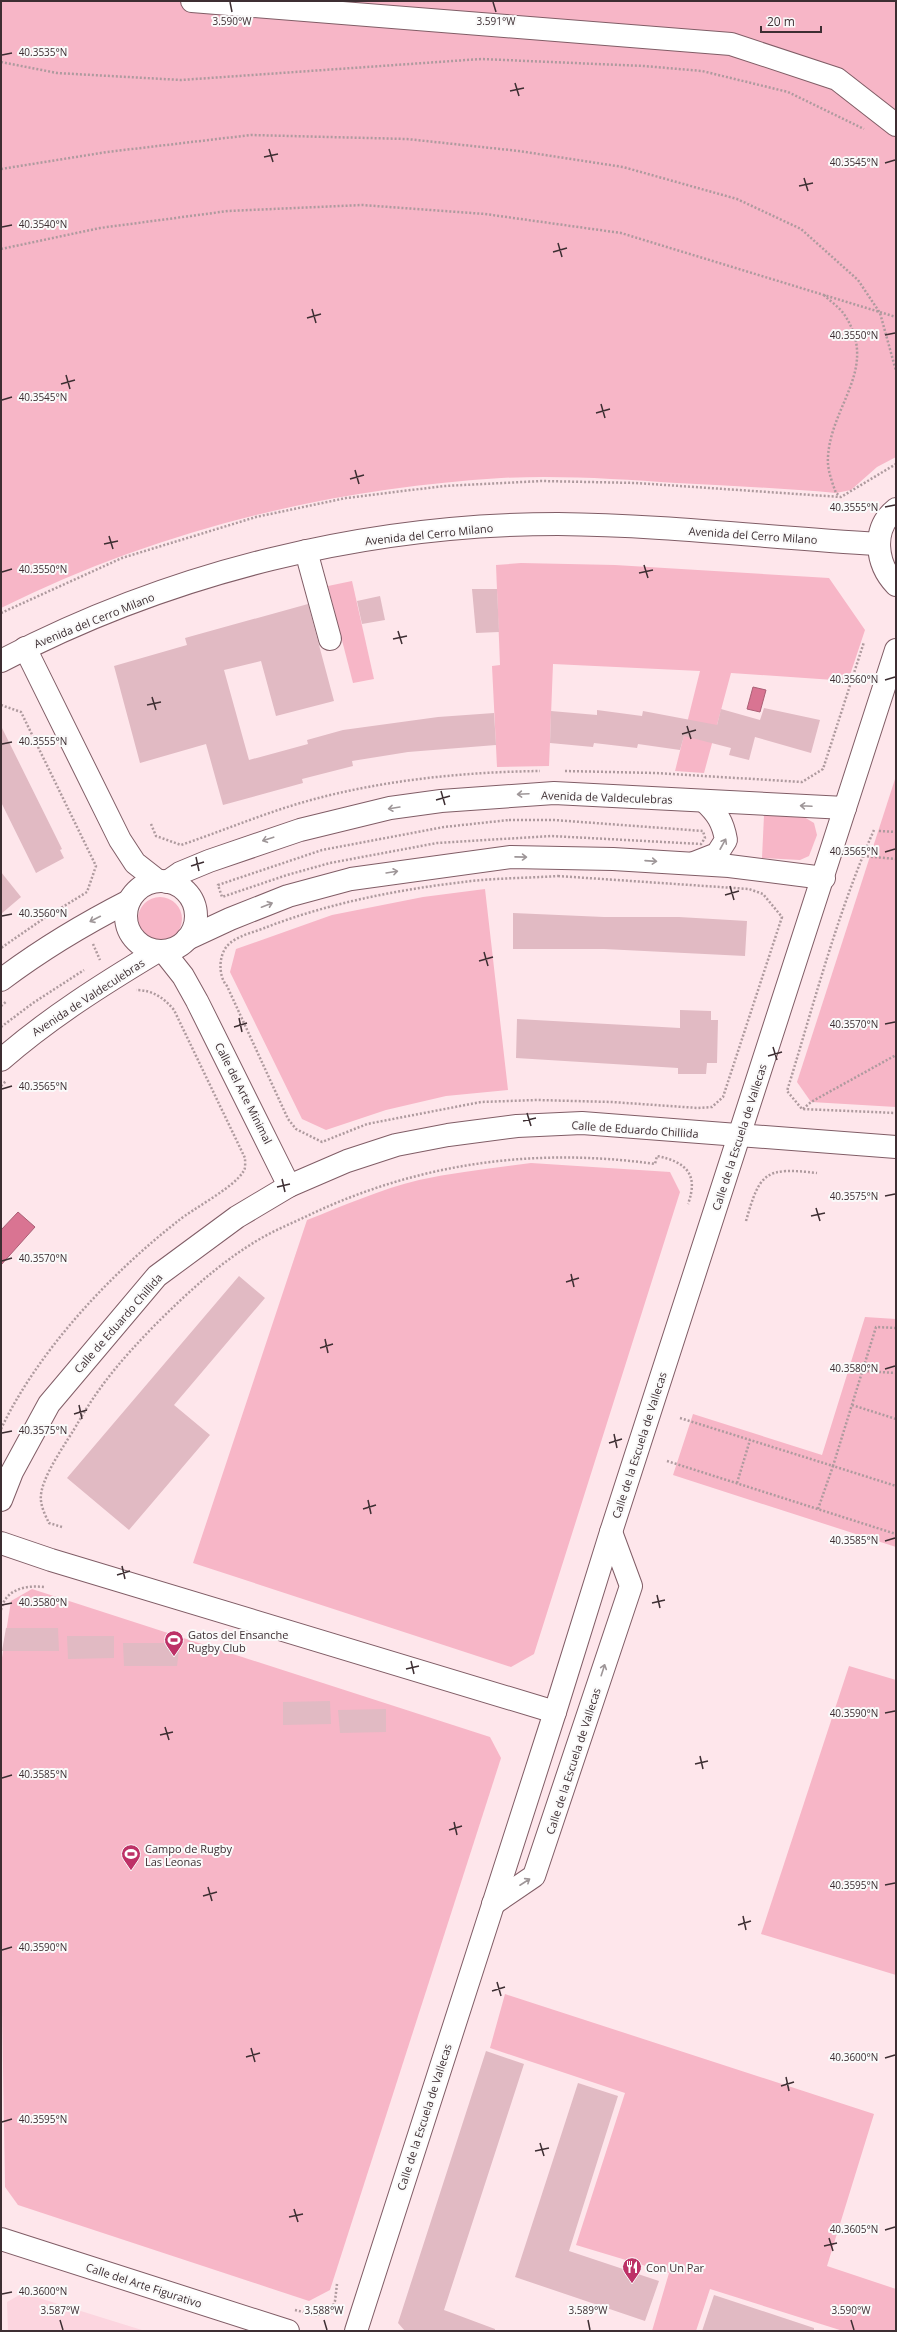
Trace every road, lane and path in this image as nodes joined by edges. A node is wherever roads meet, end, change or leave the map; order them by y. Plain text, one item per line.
1 (192, 1) edge
2 (1, 62) edge
3 (896, 125) edge
4 (866, 130) dead end
5 (1, 169) edge
6 (1, 249) edge
7 (824, 294) junction
8 (880, 313) junction
9 (896, 317) edge
10 (896, 371) edge
11 (896, 464) edge
12 (841, 497) junction
13 (896, 509) edge
14 (878, 544) junction
15 (306, 551) junction
16 (896, 585) edge
17 (1, 613) edge
18 (330, 639) dead end
19 (864, 642) dead end
20 (25, 648) junction
21 (896, 650) edge
22 (1, 661) edge
23 (1, 705) edge
24 (741, 778) dead end
25 (704, 801) junction
26 (845, 808) junction
27 (150, 824) dead end
28 (874, 830) dead end
29 (878, 831) dead end
30 (896, 832) edge
31 (201, 838) dead end
32 (120, 840) junction
33 (863, 856) junction
34 (896, 859) edge
35 (691, 864) junction
36 (824, 878) junction
37 (162, 881) junction
38 (218, 885) dead end
39 (222, 897) dead end
40 (130, 900) junction
41 (186, 940) junction
42 (92, 943) dead end
43 (1, 948) edge
44 (161, 951) junction
45 (95, 963) dead end
46 (89, 967) dead end
47 (1, 980) edge
48 (129, 993) dead end
49 (197, 1001) junction
50 (1, 1027) edge
51 (896, 1055) edge
52 (1, 1060) edge
53 (665, 1106) dead end
54 (802, 1109) junction
55 (896, 1113) edge
56 (740, 1136) junction
57 (335, 1137) dead end
58 (896, 1147) edge
59 (817, 1173) dead end
60 (289, 1186) junction
61 (688, 1204) dead end
62 (746, 1221) dead end
63 (896, 1328) edge
64 (862, 1371) junction
65 (896, 1373) edge
66 (852, 1405) junction
67 (680, 1418) dead end
68 (896, 1419) edge
69 (1, 1429) edge
70 (750, 1440) junction
71 (667, 1461) dead end
72 (833, 1466) junction
73 (738, 1483) junction
74 (896, 1486) edge
75 (1, 1500) edge
76 (818, 1509) junction
77 (62, 1527) dead end
78 (611, 1532) junction
79 (896, 1534) edge
80 (1, 1543) edge
81 (44, 1587) dead end
82 (1, 1610) edge
83 (555, 1712) junction
84 (493, 1904) junction
85 (1, 2239) edge
86 (337, 2284) dead end
87 (294, 2310) dead end
88 (288, 2331) edge
89 (356, 2331) edge

1 - 3 street
2 - 4 path
5 - 8 path
6 - 7 path
7 - 8 path
7 - 12 path
8 - 9 path
8 - 10 path
11 - 12 path
12 - 17 path
13 - 14 street
14 - 15 street, Avenida del Cerro Milano
14 - 16 street
15 - 18 street
15 - 20 street, Avenida del Cerro Milano
19 - 24 path
20 - 22 street, Avenida del Cerro Milano
20 - 32 street
21 - 26 street, Calle de la Escuela de Vallecas
23 - 43 path
26 -> 25 street, Avenida de Valdeculebras
35 -> 25 street
25 -> 37 street, Avenida de Valdeculebras
26 - 36 street, Calle de la Escuela de Vallecas
27 - 31 path
28 - 33 path
29 - 30 path
32 - 37 street
32 - 40 street
33 - 34 path
33 - 54 path
35 - 36 street
41 -> 35 street
36 - 56 street, Calle de la Escuela de Vallecas
37 - 40 street
37 - 41 street
38 - 39 path
40 - 44 street
40 -> 47 street
41 - 44 street
41 - 49 street, Calle del Arte Minimal
42 - 45 path
44 - 49 street, Calle del Arte Minimal
44 - 52 street, Avenida de Valdeculebras
46 - 50 path
48 - 69 path
49 - 60 street, Calle del Arte Minimal
51 - 54 path
53 - 57 path
54 - 55 path
56 - 58 street, Calle de Eduardo Chillida
56 - 60 street, Calle de Eduardo Chillida
56 - 78 street, Calle de la Escuela de Vallecas
59 - 62 path
60 - 75 street, Calle de Eduardo Chillida
61 - 77 path
63 - 64 path
64 - 65 path
64 - 66 path
66 - 68 path
66 - 72 path
67 - 70 path
70 - 72 path
70 - 73 path
71 - 73 path
72 - 74 path
72 - 76 path
73 - 76 path
76 - 79 path
78 - 83 street, Calle de la Escuela de Vallecas
84 -> 78 street, Calle de la Escuela de Vallecas
80 - 83 street
81 - 82 path
83 - 84 street, Calle de la Escuela de Vallecas
84 - 89 street, Calle de la Escuela de Vallecas
85 - 88 street, Calle del Arte Figurativo
86 - 87 path

